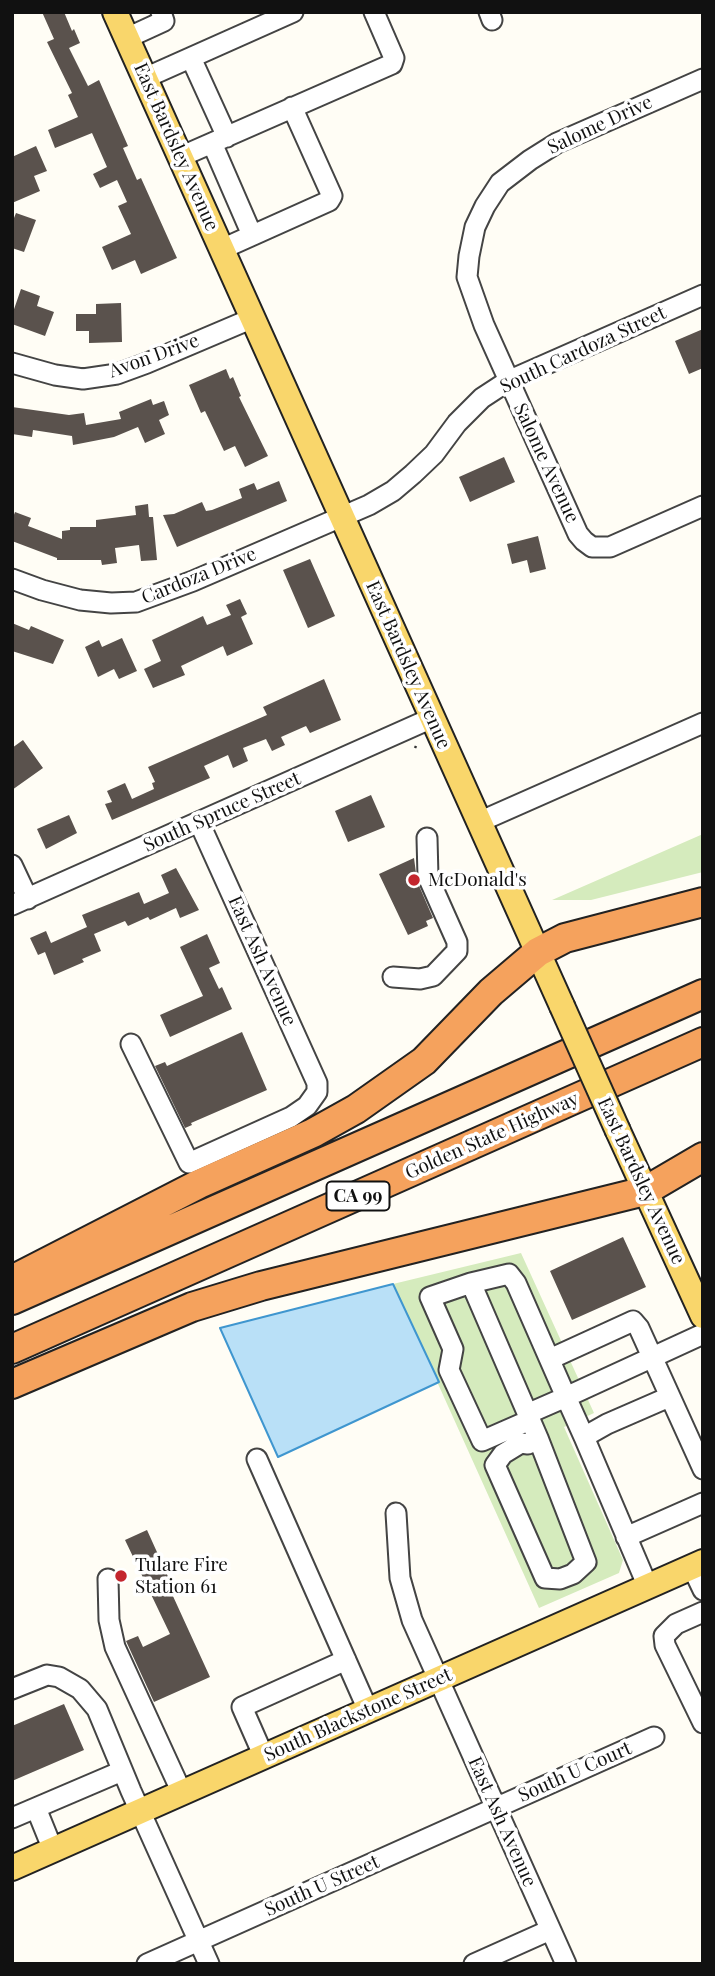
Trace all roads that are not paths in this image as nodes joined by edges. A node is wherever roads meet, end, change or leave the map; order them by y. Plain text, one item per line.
1 (115, 12) edge
2 (161, 12) edge
3 (293, 12) edge
4 (374, 12) edge
5 (127, 38) junction
6 (191, 58) junction
7 (145, 78) junction
8 (703, 79) edge
9 (292, 107) junction
10 (219, 140) junction
11 (180, 157) junction
12 (252, 235) junction
13 (222, 249) junction
14 (469, 256) joint
15 (703, 295) edge
16 (253, 318) junction
17 (12, 363) edge
18 (509, 381) junction
19 (703, 506) edge
20 (341, 518) junction
21 (12, 579) edge
22 (432, 718) junction
23 (703, 723) edge
24 (200, 822) junction
25 (479, 822) junction
26 (427, 838) dead end
27 (12, 865) edge
28 (20, 902) edge
29 (703, 902) edge
30 (538, 952) junction
31 (393, 977) dead end
32 (703, 994) edge
33 (703, 1042) edge
34 (131, 1044) dead end
35 (703, 1157) edge
36 (646, 1191) junction
37 (12, 1280) edge
38 (471, 1283) junction
39 (12, 1300) edge
40 (703, 1316) edge
41 (703, 1334) edge
42 (12, 1349) edge
43 (652, 1357) junction
44 (550, 1359) junction
45 (12, 1384) edge
46 (566, 1397) junction
47 (669, 1397) junction
48 (531, 1429) junction
49 (583, 1437) junction
50 (257, 1459) dead end
51 (703, 1469) edge
52 (703, 1503) edge
53 (396, 1513) dead end
54 (626, 1537) junction
55 (698, 1565) edge
56 (108, 1579) dead end
57 (648, 1587) junction
58 (703, 1590) edge
59 (703, 1612) edge
60 (346, 1660) junction
61 (438, 1679) junction
62 (12, 1689) edge
63 (368, 1710) junction
64 (703, 1723) edge
65 (654, 1737) dead end
66 (264, 1757) junction
67 (122, 1771) junction
68 (182, 1793) junction
69 (36, 1808) junction
70 (496, 1808) junction
71 (140, 1811) junction
72 (12, 1818) edge
73 (53, 1850) junction
74 (12, 1868) edge
75 (550, 1930) junction
76 (199, 1940) junction
77 (147, 1964) edge
78 (209, 1964) edge
79 (474, 1964) edge
80 (566, 1964) edge

1 - 5 main road, East Bardsley Avenue
2 - 5 street
3 - 6 street
4 - 9 street
5 - 7 main road, East Bardsley Avenue
6 - 7 street
6 - 10 street
7 - 11 main road, East Bardsley Avenue
8 - 14 street, Salome Drive
9 - 10 street
9 - 12 street
10 - 11 street
10 - 12 street
11 - 13 main road, East Bardsley Avenue
12 - 13 street
13 - 16 main road, East Bardsley Avenue
14 - 18 street, Salome Avenue
15 - 18 street, South Cardoza Street
16 - 17 street, Avon Drive
16 - 20 main road, East Bardsley Avenue
18 - 19 street, Salome Avenue
18 - 20 street, South Cardoza Street
20 - 21 street, Cardoza Drive
20 - 22 main road, East Bardsley Avenue
22 - 24 street, South Spruce Street
22 - 25 main road, East Bardsley Avenue
23 - 25 street
24 - 28 street, South Spruce Street
24 - 34 street, East Ash Avenue
25 - 30 main road, East Bardsley Avenue
26 - 31 street
27 - 28 street
29 - 30 highway
30 - 36 main road, East Bardsley Avenue, bridge
30 - 37 highway
32 - 39 highway, CA 99
33 - 42 highway, Golden State Highway / CA 99
35 - 36 highway
36 - 40 main road, East Bardsley Avenue
36 - 45 highway
38 - 44 street
38 - 48 street
38 - 48 street
41 - 43 street
43 - 44 street
43 - 46 street
43 - 47 street
44 - 46 street
46 - 48 street
46 - 49 street
47 - 49 street
47 - 51 street
48 - 48 street
49 - 54 street
50 - 60 street
52 - 54 street
53 - 61 street, East Ash Avenue
54 - 57 street
55 - 57 main road, South Blackstone Street
55 - 58 street
56 - 68 street
57 - 61 main road, South Blackstone Street
59 - 64 street
60 - 63 street
60 - 66 street
61 - 63 main road, South Blackstone Street
61 - 70 street, East Ash Avenue
62 - 67 street
63 - 66 main road, South Blackstone Street
65 - 70 street, South U Court
66 - 68 main road, South Blackstone Street
67 - 69 street
67 - 71 street
68 - 71 main road, South Blackstone Street
69 - 72 street
69 - 73 street
70 - 75 street, East Ash Avenue
70 - 76 street, South U Street
71 - 73 main road, South Blackstone Street
71 - 76 street
73 - 74 main road, South Blackstone Street
75 - 79 street
75 - 80 street, East Ash Avenue
76 - 77 street, South U Street
76 - 78 street

